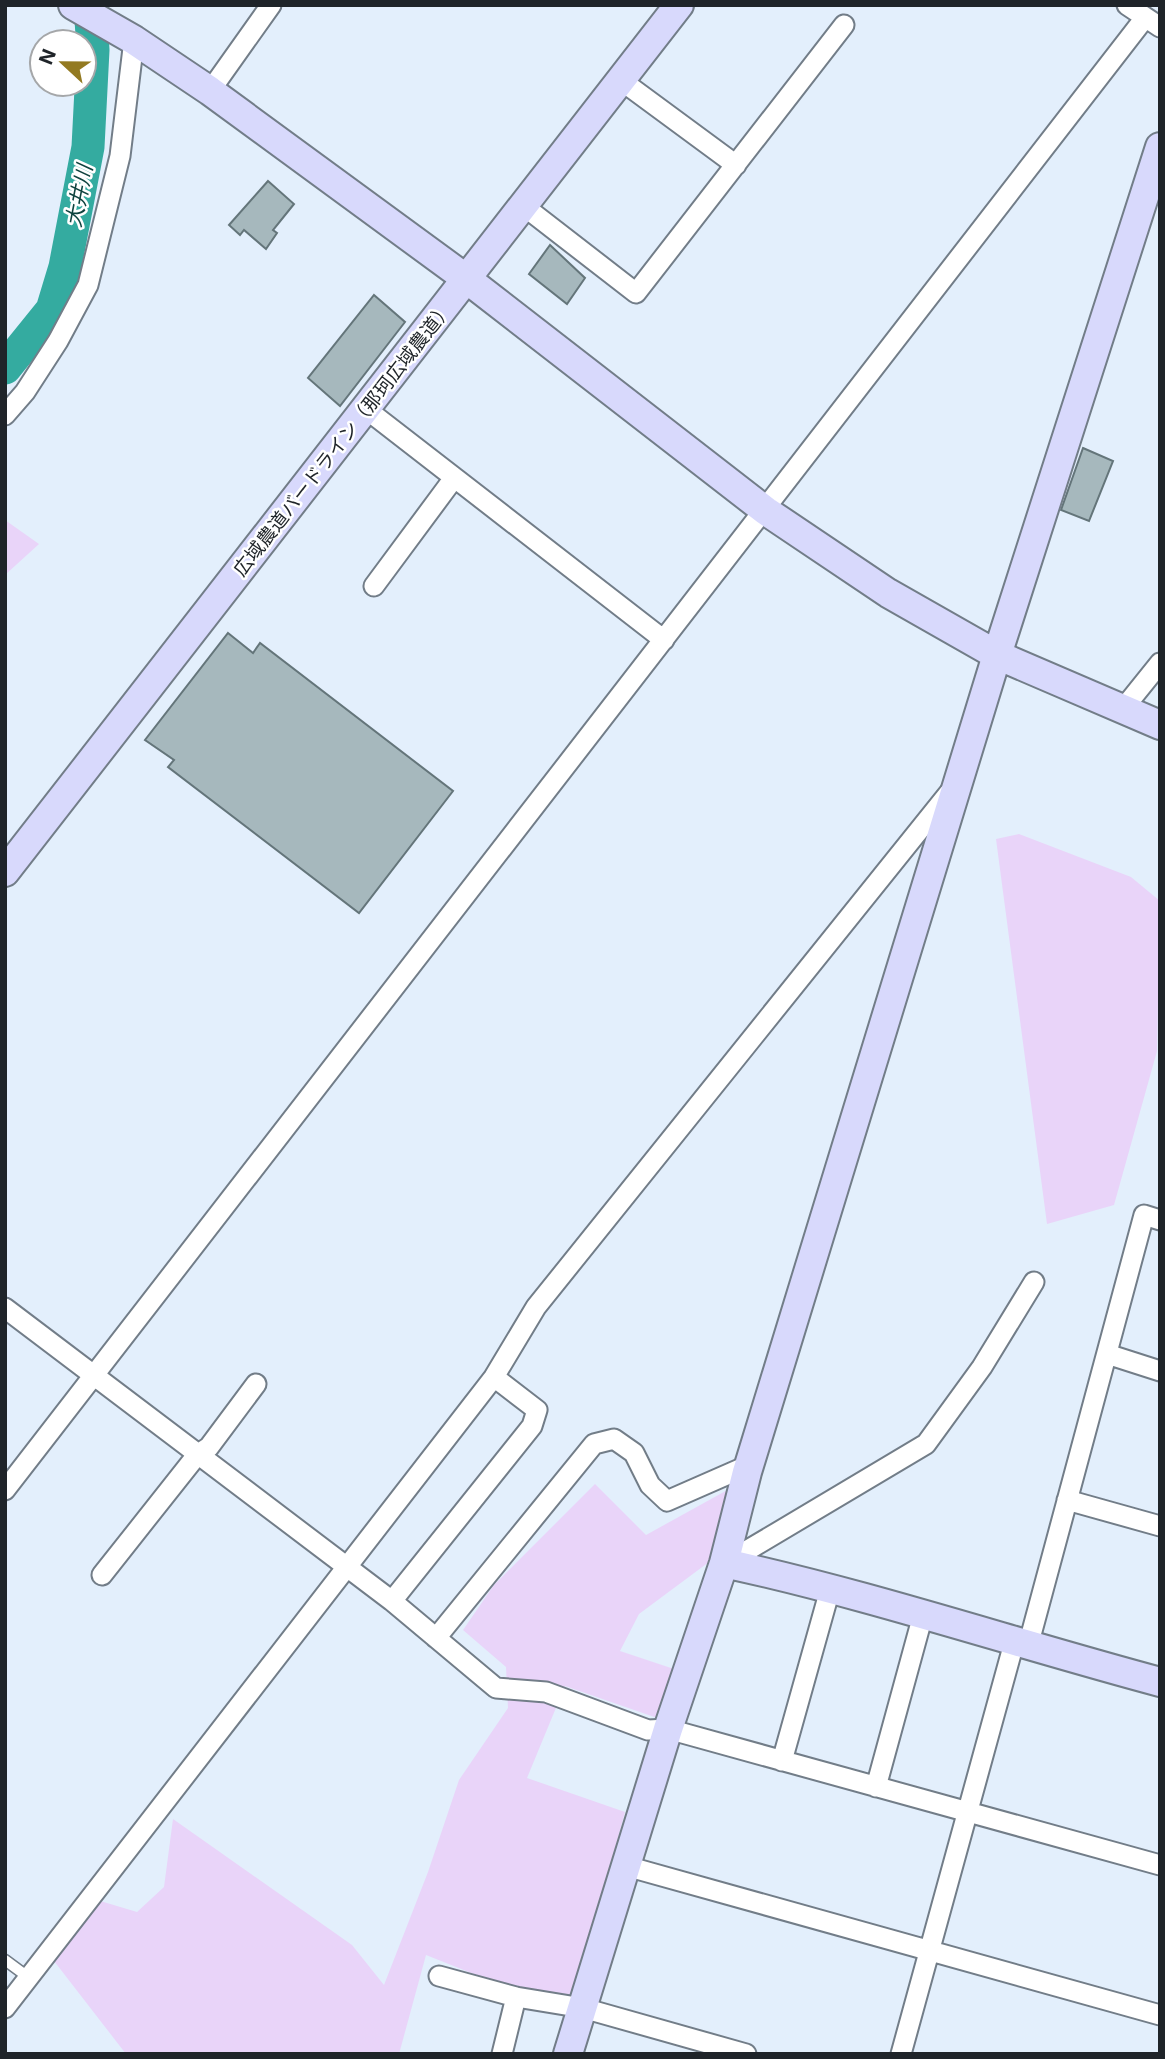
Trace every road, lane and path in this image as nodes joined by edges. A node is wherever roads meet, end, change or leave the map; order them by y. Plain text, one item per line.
1 (73, 5) edge
2 (271, 5) edge
3 (680, 5) edge
4 (1126, 5) edge
5 (1152, 23) edge
6 (844, 25) dead end
7 (134, 40) junction
8 (622, 81) junction
9 (210, 91) junction
10 (1160, 147) edge
11 (736, 165) junction
12 (525, 207) junction
13 (468, 280) junction
14 (366, 410) junction
15 (5, 415) edge
16 (454, 478) junction
17 (765, 510) junction
18 (374, 586) dead end
19 (664, 640) junction
20 (997, 654) junction
21 (1160, 663) edge
22 (1123, 709) junction
23 (1160, 725) edge
24 (961, 771) junction
25 (5, 872) edge
26 (1160, 1220) edge
27 (1034, 1282) dead end
28 (5, 1308) edge
29 (1107, 1354) junction
30 (1160, 1371) edge
31 (93, 1375) junction
32 (494, 1377) junction
33 (256, 1384) dead end
34 (197, 1455) junction
35 (747, 1472) junction
36 (5, 1490) edge
37 (1067, 1500) junction
38 (1160, 1526) edge
39 (735, 1566) junction
40 (347, 1567) junction
41 (102, 1575) dead end
42 (831, 1586) junction
43 (392, 1601) junction
44 (923, 1615) junction
45 (436, 1638) junction
46 (1021, 1645) junction
47 (1160, 1682) edge
48 (668, 1729) junction
49 (782, 1761) junction
50 (876, 1787) junction
51 (968, 1812) junction
52 (1160, 1865) edge
53 (626, 1866) junction
54 (929, 1950) junction
55 (5, 1960) edge
56 (439, 1976) dead end
57 (28, 1978) junction
58 (516, 1997) junction
59 (5, 2008) edge
60 (583, 2008) junction
61 (1160, 2015) edge
62 (680, 2045) edge
63 (502, 2054) edge
64 (568, 2054) edge
65 (746, 2054) edge
66 (901, 2054) edge

1 - 7 street
2 - 9 street
3 - 8 street, 広域農道バードライン（那珂広域農道）
4 - 5 street
5 - 17 street
6 - 11 street
7 - 9 street
7 - 15 street
8 - 11 street
8 - 12 street, 広域農道バードライン（那珂広域農道）
9 - 13 street
10 - 20 street
11 - 12 street
12 - 13 street, 広域農道バードライン（那珂広域農道）
13 - 14 street, 広域農道バードライン（那珂広域農道）
13 - 17 street
14 - 16 street
14 - 25 street, 広域農道バードライン（那珂広域農道）
16 - 18 street
16 - 19 street
17 - 19 street
17 - 20 street
19 - 31 street
20 - 22 street
20 - 24 street
21 - 22 street
22 - 23 street
24 - 32 street
24 - 35 street
26 - 29 street
27 - 39 street
28 - 31 street
29 - 30 street
29 - 37 street
31 - 34 street
31 - 36 street
32 - 40 street
32 - 43 street
33 - 34 street
34 - 40 street
34 - 41 street
35 - 39 street
35 - 45 street
37 - 38 street
37 - 46 street
39 - 42 street
39 - 48 street
40 - 43 street
40 - 57 street
42 - 44 street
42 - 49 street
43 - 45 street
44 - 46 street
44 - 50 street
45 - 48 street
46 - 47 street
46 - 51 street
48 - 49 street
48 - 53 street
49 - 50 street
50 - 51 street
51 - 52 street
51 - 54 street
53 - 54 street
53 - 60 street
54 - 61 street
54 - 66 street
55 - 57 lane
56 - 58 street
57 - 59 street
58 - 60 street
58 - 63 street
60 - 62 street
60 - 64 street
62 - 65 street

